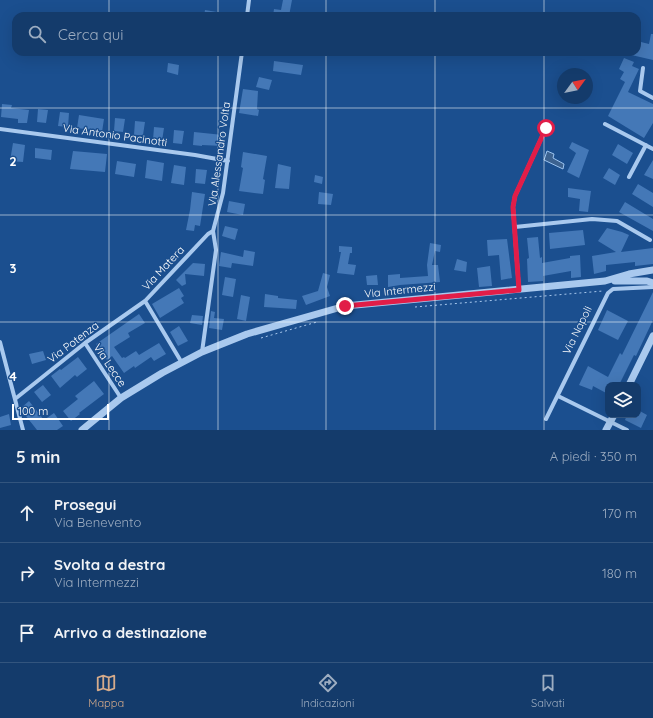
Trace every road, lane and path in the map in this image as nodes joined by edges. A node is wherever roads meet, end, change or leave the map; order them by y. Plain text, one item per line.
1 (249, 0) edge
2 (248, 12) edge
3 (241, 56) edge
4 (643, 68) dead end
5 (653, 98) edge
6 (605, 124) dead end
7 (546, 128) dead end
8 (0, 129) edge
9 (646, 146) junction
10 (653, 149) edge
11 (228, 161) junction
12 (629, 177) dead end
13 (515, 227) junction
14 (213, 231) junction
15 (650, 240) dead end
16 (653, 270) edge
17 (605, 281) junction
18 (653, 283) edge
19 (653, 287) edge
20 (613, 289) junction
21 (519, 290) junction
22 (145, 301) junction
23 (412, 307) dead end
24 (320, 321) dead end
25 (653, 336) edge
26 (257, 339) dead end
27 (0, 342) edge
28 (85, 343) junction
29 (202, 352) junction
30 (182, 363) junction
31 (630, 382) edge
32 (558, 396) junction
33 (121, 398) junction
34 (14, 399) junction
35 (605, 415) edge
36 (612, 418) edge
37 (546, 419) dead end
38 (23, 430) edge
39 (82, 430) edge
40 (606, 430) edge
41 (627, 430) edge

1 - 2 street
3 - 11 street, Via Alessandro Volta
4 - 5 street
6 - 9 street
7 - 13 street
8 - 11 street, Via Antonio Pacinotti
9 - 10 street
9 - 12 street
11 - 14 street, Via Alessandro Volta
13 - 15 street
13 - 21 street
14 - 22 street, Via Matera
14 - 29 street, Via Alessandro Volta
16 - 17 street, Via Intermezzi
17 - 18 street
17 - 21 street, Via Intermezzi
19 - 20 street
20 - 23 path
20 - 32 street, Via Napoli
21 - 29 street, Via Intermezzi
22 - 28 street, Via Potenza
22 - 30 street, Via Matera
24 - 26 path
25 - 31 street
27 - 34 street
28 - 33 street, Via Lecce
28 - 34 street, Via Potenza
29 - 30 street, Via Intermezzi
30 - 33 street, Via Intermezzi
32 - 35 street
32 - 37 street, Via Napoli
33 - 39 street, Via Intermezzi
34 - 38 street
36 - 40 street
36 - 41 street

